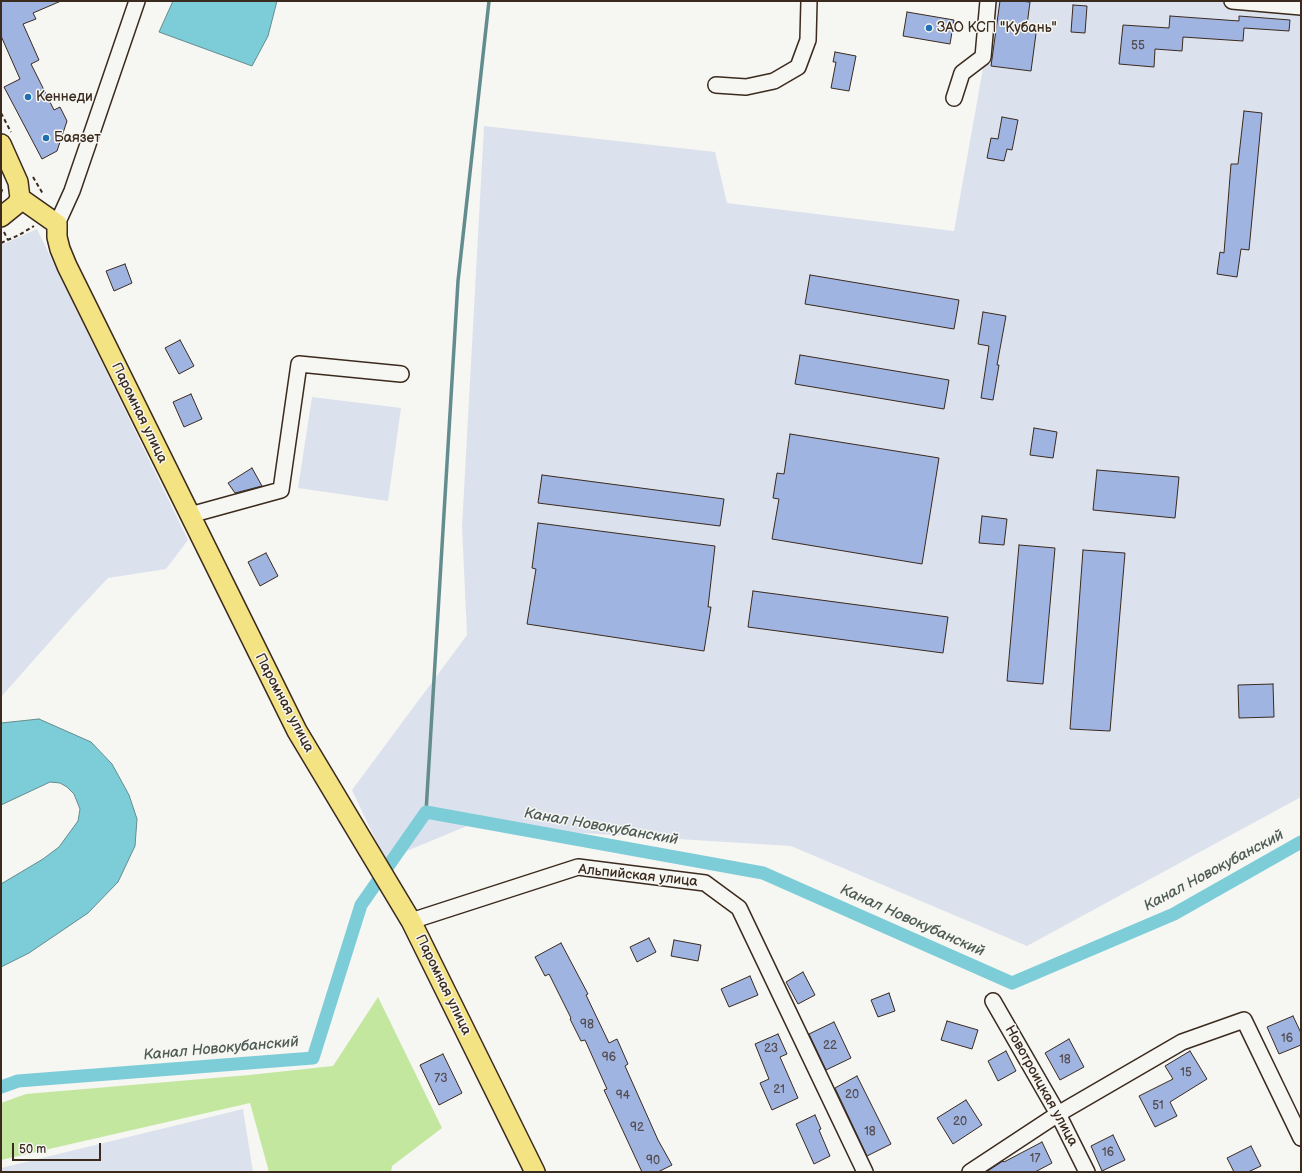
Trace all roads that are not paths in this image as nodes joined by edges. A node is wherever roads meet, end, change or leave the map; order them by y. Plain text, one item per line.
1 (137, 1) edge
2 (810, 1) edge
3 (988, 1) edge
4 (1232, 1) edge
5 (1292, 5) edge
6 (716, 85) dead end
7 (954, 98) dead end
8 (6, 138) edge
9 (20, 198) junction
10 (1, 217) edge
11 (57, 224) junction
12 (401, 374) dead end
13 (190, 515) junction
14 (407, 914) junction
15 (994, 1001) dead end
16 (1058, 1114) junction
17 (1301, 1138) edge
18 (535, 1172) edge
19 (865, 1172) edge
20 (970, 1172) edge
21 (1087, 1172) edge

1 - 11 street
2 - 6 street
3 - 7 street
4 - 5 street
8 - 9 main road
9 - 10 main road
9 - 11 main road
11 - 13 main road, Паромная улица
12 - 13 street
13 - 14 main road, Паромная улица
14 - 18 main road, Паромная улица
14 - 19 street, Альпийская улица
15 - 16 street, Новотроицкая улица
16 - 17 street
16 - 20 street
16 - 21 street, Новотроицкая улица

